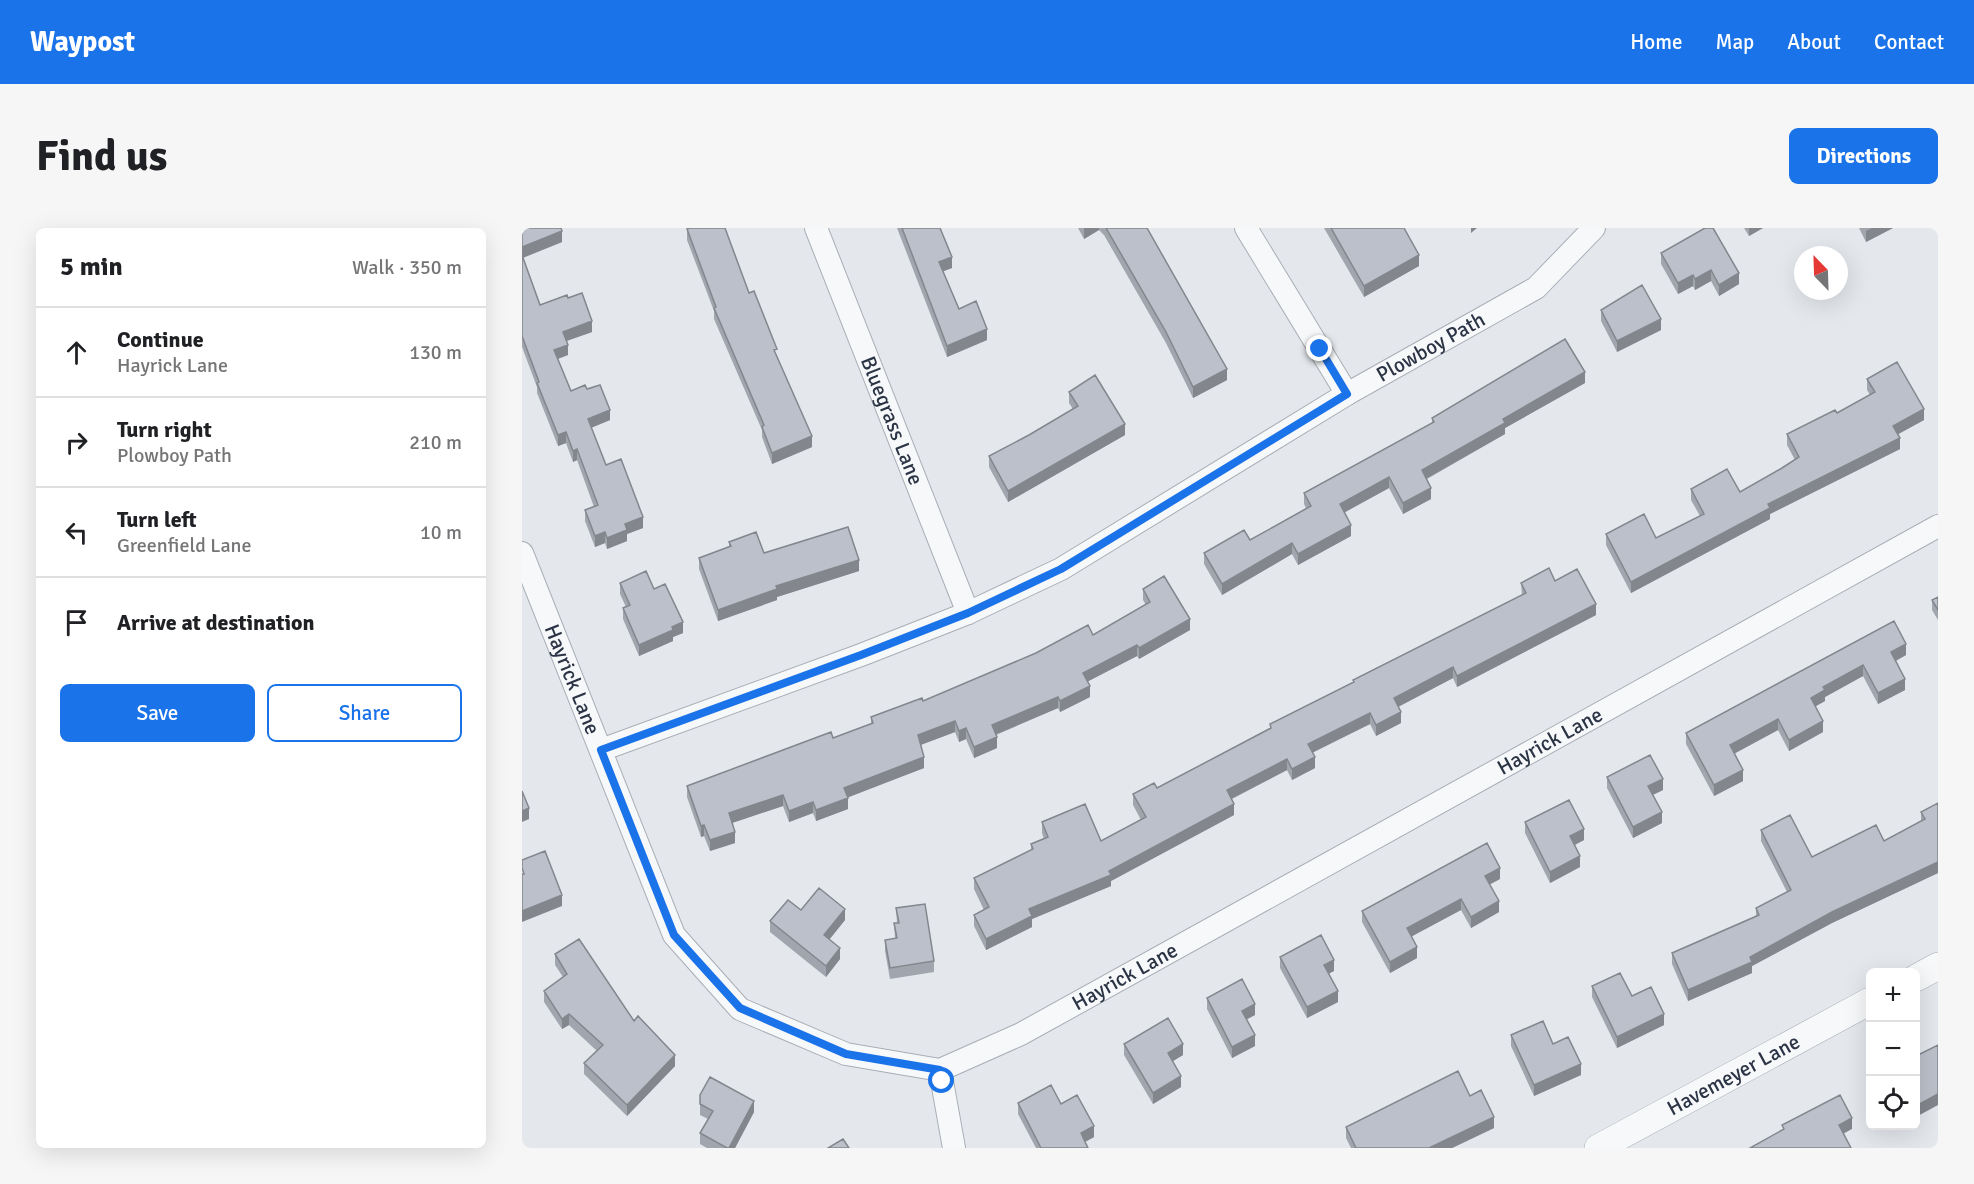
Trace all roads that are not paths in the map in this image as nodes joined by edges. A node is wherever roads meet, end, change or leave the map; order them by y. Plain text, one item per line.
1 (816, 228) edge
2 (1246, 228) edge
3 (1594, 228) edge
4 (1347, 394) junction
5 (1938, 526) edge
6 (522, 553) edge
7 (968, 613) junction
8 (601, 750) junction
9 (1938, 966) edge
10 (1920, 976) edge
11 (1866, 1003) edge
12 (940, 1070) junction
13 (954, 1148) edge
14 (1598, 1148) edge

1 - 7 street, Bluegrass Lane
2 - 4 street
3 - 4 street, Plowboy Path
4 - 7 street, Plowboy Path
5 - 12 street, Hayrick Lane
6 - 8 street, Hayrick Lane
7 - 8 street, Plowboy Path
8 - 12 street, Hayrick Lane
9 - 10 street
11 - 14 street, Havemeyer Lane
12 - 13 street

